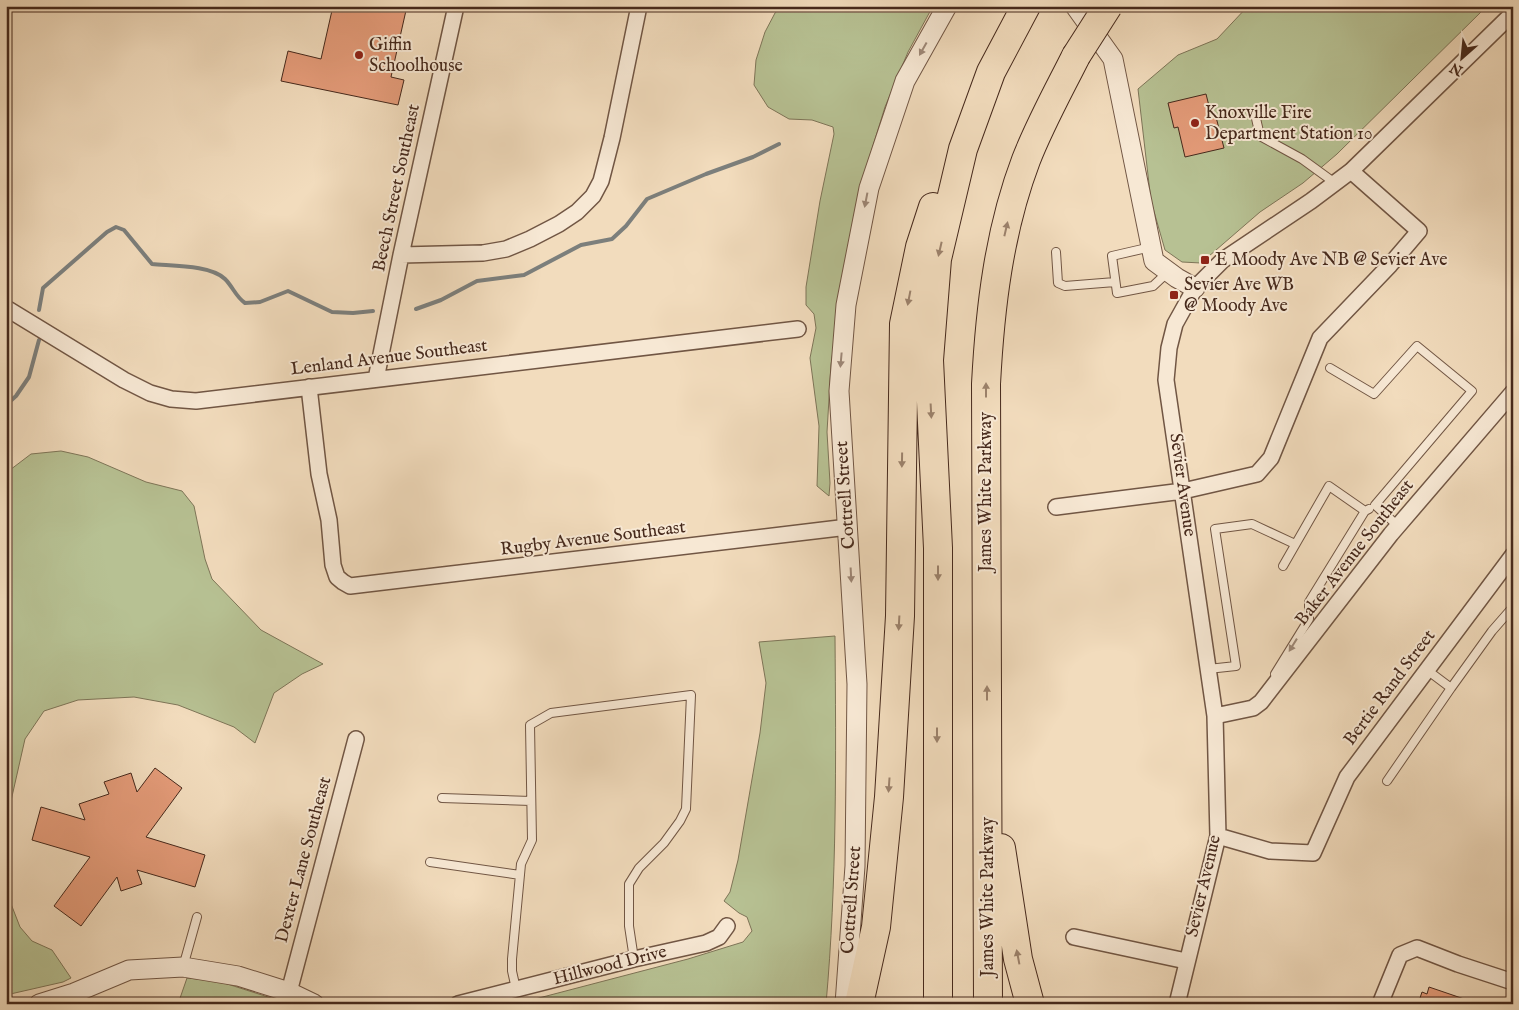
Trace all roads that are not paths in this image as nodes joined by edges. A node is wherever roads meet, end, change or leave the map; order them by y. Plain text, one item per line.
1 (456, 6) edge
2 (640, 6) edge
3 (947, 6) edge
4 (1026, 6) edge
5 (1075, 6) edge
6 (1108, 6) edge
7 (1513, 13) edge
8 (991, 72) junction
9 (1255, 114) dead end
10 (1351, 171) junction
11 (1335, 183) junction
12 (1151, 247) junction
13 (1056, 252) dead end
14 (401, 255) junction
15 (1168, 272) junction
16 (1115, 282) junction
17 (1195, 288) junction
18 (6, 308) edge
19 (798, 329) dead end
20 (1330, 368) dead end
21 (376, 378) junction
22 (309, 387) junction
23 (1512, 395) edge
24 (1183, 491) junction
25 (1375, 505) junction
26 (1056, 507) dead end
27 (1365, 511) junction
28 (1398, 526) junction
29 (848, 527) junction
30 (1295, 544) junction
31 (1512, 559) edge
32 (1283, 566) dead end
33 (1513, 607) edge
34 (1208, 669) junction
35 (1427, 670) junction
36 (1451, 688) junction
37 (1254, 708) junction
38 (1215, 716) junction
39 (356, 739) dead end
40 (987, 756) junction
41 (1387, 781) dead end
42 (442, 798) dead end
43 (531, 800) junction
44 (1218, 836) junction
45 (430, 862) dead end
46 (520, 875) junction
47 (197, 917) dead end
48 (727, 926) dead end
49 (1074, 938) dead end
50 (634, 959) junction
51 (1186, 961) junction
52 (183, 967) junction
53 (1513, 982) edge
54 (516, 989) junction
55 (289, 992) junction
56 (39, 1004) edge
57 (314, 1004) edge
58 (458, 1004) edge
59 (845, 1004) edge
60 (859, 1004) edge
61 (938, 1004) edge
62 (988, 1004) edge
63 (1030, 1004) edge
64 (1177, 1004) edge
65 (1380, 1004) edge

1 - 14 street, Beech Street Southeast
2 - 14 street
3 -> 29 street, Cottrell Street
4 - 8 highway
5 - 12 street
40 -> 6 highway, James White Parkway, bridge
7 - 10 street, Sevier Avenue
8 -> 60 highway
8 -> 61 highway
9 - 11 lane
10 - 11 street, Sevier Avenue
10 - 24 street
11 - 17 street, Sevier Avenue
12 - 15 street
12 - 16 lane
13 - 16 lane
14 - 21 street, Beech Street Southeast
15 - 16 lane
15 - 17 street
17 - 24 street, Sevier Avenue
18 - 22 street, Lenland Avenue Southeast
19 - 21 street, Lenland Avenue Southeast
20 - 25 lane
21 - 22 street, Lenland Avenue Southeast
22 - 29 street, Rugby Avenue Southeast
23 - 28 street, Baker Avenue Southeast
24 - 26 street
24 - 34 street, Sevier Avenue
25 - 27 lane
25 - 28 lane
27 - 30 lane
27 -> 37 lane
28 - 37 street, Baker Avenue Southeast
29 -> 59 street, Cottrell Street
30 - 32 lane
30 - 34 lane
31 - 35 street, Bertie Rand Street
33 - 36 lane
34 - 38 street, Sevier Avenue
35 - 36 lane
35 - 44 street, Bertie Rand Street
36 - 41 lane
37 - 38 street
38 - 44 street, Sevier Avenue
39 - 55 street, Dexter Lane Southeast
40 - 62 highway, James White Parkway
63 -> 40 highway
42 - 43 lane
43 - 46 lane
43 - 50 lane
44 - 51 street, Sevier Avenue
45 - 46 lane
46 - 54 lane
47 - 52 lane
48 - 50 street, Hillwood Drive
49 - 51 street
50 - 54 street, Hillwood Drive
51 - 64 street, Sevier Avenue
52 - 55 street
52 - 56 street
53 - 65 street
54 - 58 street, Hillwood Drive
55 - 57 street

